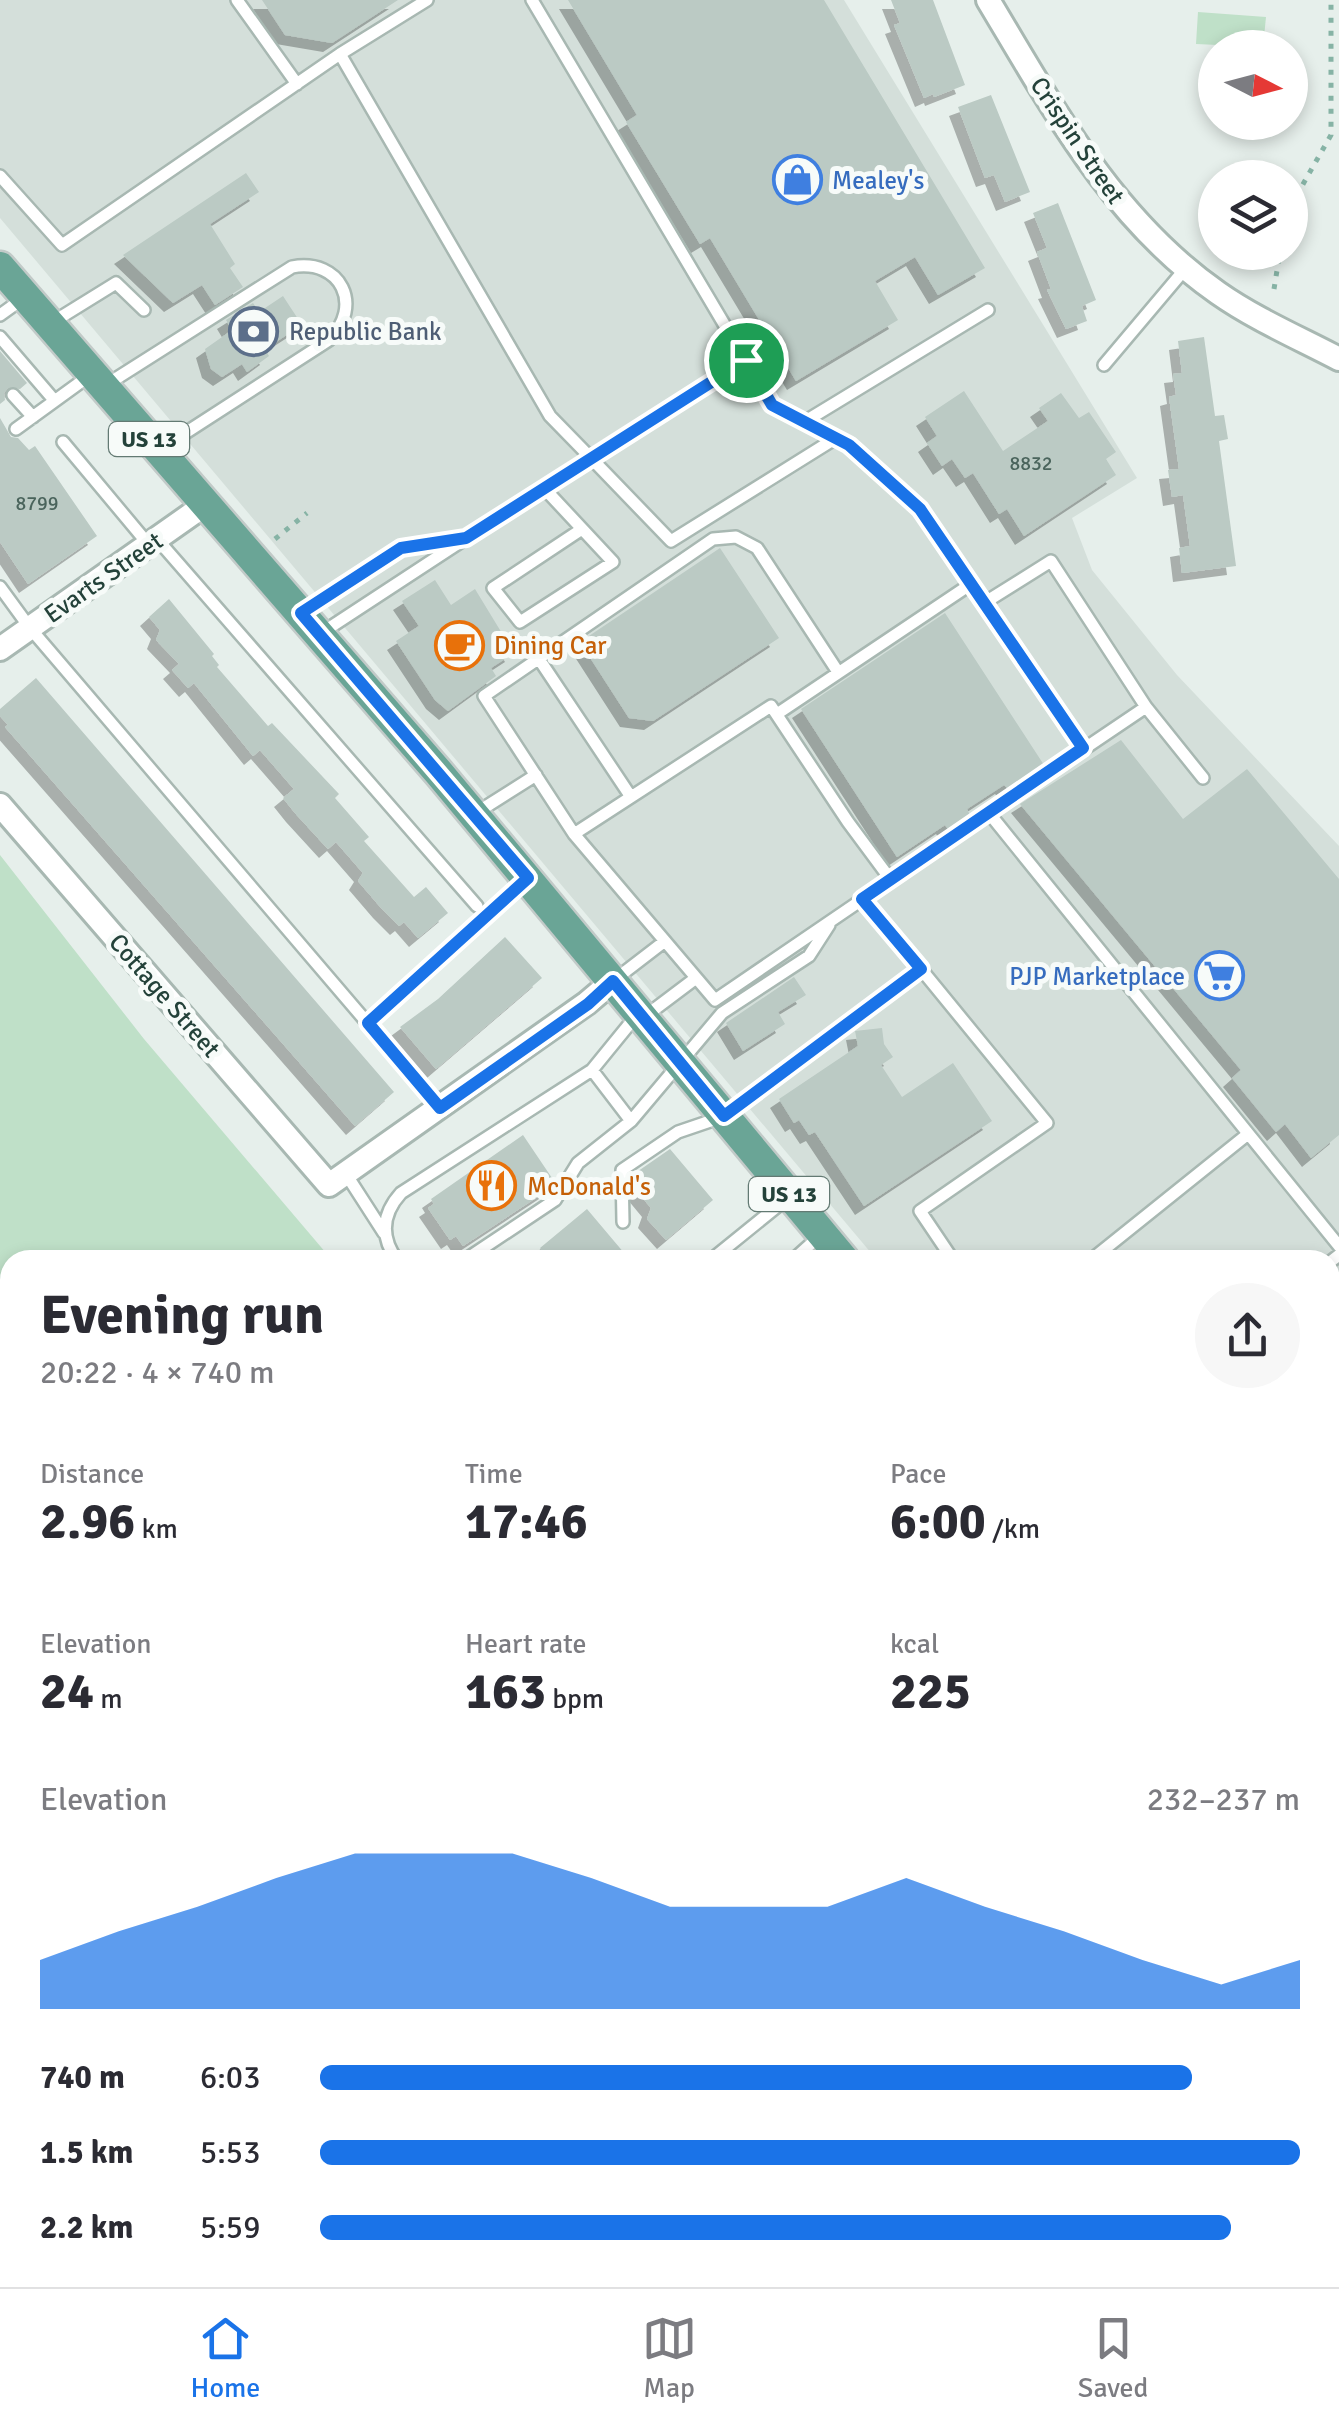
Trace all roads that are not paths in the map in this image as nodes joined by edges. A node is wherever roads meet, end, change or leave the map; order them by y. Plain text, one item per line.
1 (237, 0) edge
2 (427, 0) edge
3 (532, 0) edge
4 (988, 0) edge
5 (340, 54) junction
6 (296, 84) junction
7 (0, 176) edge
8 (0, 267) edge
9 (1185, 269) junction
10 (26, 296) junction
11 (144, 310) dead end
12 (988, 310) dead end
13 (0, 316) edge
14 (50, 324) junction
15 (0, 338) edge
16 (746, 360) junction
17 (1339, 360) edge
18 (1104, 365) dead end
19 (98, 380) junction
20 (13, 394) dead end
21 (54, 400) junction
22 (33, 416) junction
23 (804, 422) junction
24 (16, 429) dead end
25 (836, 438) junction
26 (63, 442) dead end
27 (159, 450) junction
28 (590, 456) junction
29 (543, 488) junction
30 (206, 504) junction
31 (582, 529) junction
32 (466, 538) junction
33 (153, 542) junction
34 (971, 584) junction
35 (0, 587) edge
36 (984, 603) junction
37 (310, 624) junction
38 (30, 628) junction
39 (0, 649) edge
40 (539, 659) junction
41 (838, 672) junction
42 (1146, 707) junction
43 (777, 714) junction
44 (1083, 748) junction
45 (536, 775) junction
46 (1203, 778) dead end
47 (631, 797) junction
48 (0, 805) edge
49 (989, 813) junction
50 (474, 814) junction
51 (574, 834) junction
52 (528, 878) junction
53 (891, 880) junction
54 (862, 899) junction
55 (477, 906) dead end
56 (833, 919) junction
57 (664, 941) junction
58 (921, 969) junction
59 (696, 978) junction
60 (613, 981) junction
61 (641, 1015) junction
62 (368, 1023) junction
63 (680, 1062) junction
64 (592, 1070) junction
65 (440, 1108) junction
66 (724, 1116) junction
67 (630, 1121) junction
68 (1248, 1134) junction
69 (337, 1180) junction
70 (790, 1196) junction
71 (623, 1222) dead end
72 (822, 1234) junction
73 (385, 1235) junction
74 (1339, 1246) edge
75 (392, 1250) edge
76 (480, 1250) edge
77 (723, 1250) edge
78 (804, 1250) edge
79 (836, 1250) edge
80 (947, 1250) edge
81 (1103, 1250) edge

1 - 6 lane
2 - 5 lane
3 - 16 lane
4 - 9 street, Crispin Street
5 - 6 lane
5 - 28 lane
6 - 7 lane
8 - 10 main road, US 13
9 - 17 street, Crispin Street
9 - 18 lane
10 - 13 lane
10 - 14 main road, US 13
11 - 14 lane
12 - 23 lane
14 - 19 main road, US 13
15 - 21 lane
16 - 23 lane
16 - 28 lane
19 - 21 lane
19 - 27 main road, US 13
19 - 27 lane
20 - 22 lane
21 - 22 lane
22 - 24 lane
23 - 25 lane
25 - 28 lane
25 - 34 lane
26 - 33 lane
27 - 30 main road, US 13
28 - 29 lane
29 - 31 lane
29 - 32 lane
30 - 33 street, Evarts Street
30 - 37 main road, US 13
31 - 31 lane
32 - 37 lane
32 - 37 lane
33 - 38 street, Evarts Street
33 - 55 lane
34 - 36 lane
34 - 41 lane
35 - 38 lane
36 - 42 lane
36 - 44 lane
37 - 50 main road, US 13
38 - 39 street, Evarts Street
38 - 62 lane
40 - 41 lane
40 - 45 lane
40 - 47 lane
41 - 43 lane
42 - 44 lane
42 - 46 lane
43 - 47 lane
43 - 53 lane
44 - 49 lane
45 - 50 lane
45 - 51 lane
47 - 51 lane
48 - 69 street, Cottage Street
49 - 53 lane
49 - 68 lane
50 - 52 main road, US 13
51 - 57 lane
52 - 60 main road, US 13
52 - 62 lane
53 - 54 lane
54 - 56 lane
54 - 58 lane
56 - 59 lane
56 - 63 lane
57 - 59 lane
57 - 60 lane
58 - 66 lane
58 - 80 lane
59 - 61 lane
60 - 61 main road, US 13
60 - 65 street
61 - 63 main road, US 13
61 - 64 lane
62 - 65 lane
63 - 66 main road, US 13
63 - 67 lane
64 - 67 lane
64 - 73 lane
65 - 69 street
66 - 70 main road, US 13
66 - 71 lane
67 - 76 lane
68 - 74 lane
68 - 81 lane
69 - 73 lane
70 - 72 main road, US 13
70 - 77 lane
72 - 78 lane
72 - 79 main road, US 13
73 - 75 lane

